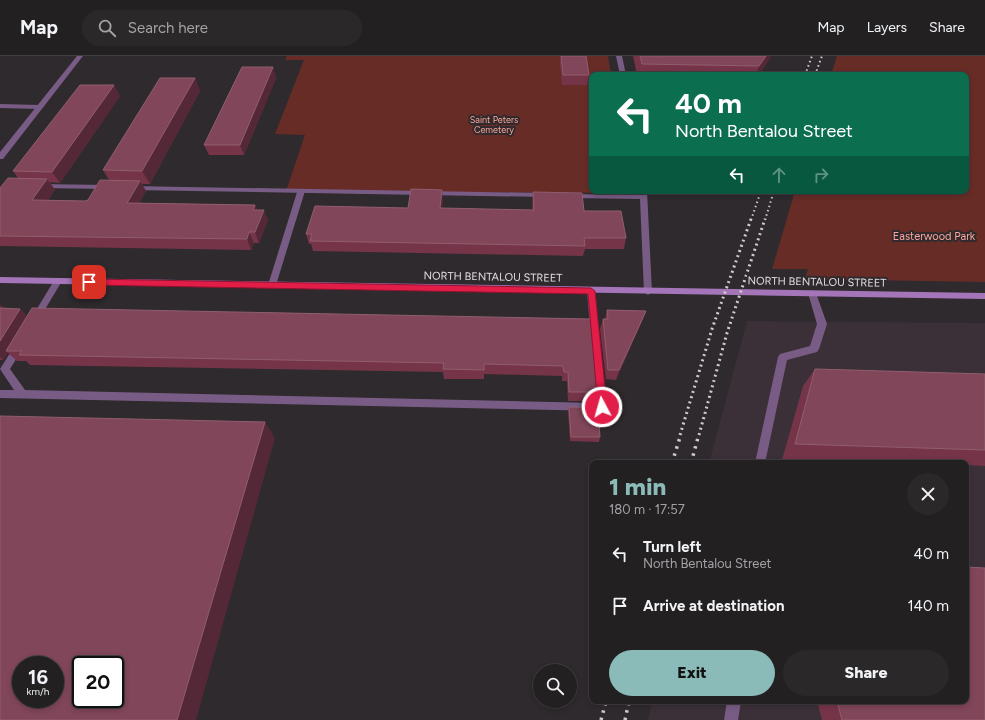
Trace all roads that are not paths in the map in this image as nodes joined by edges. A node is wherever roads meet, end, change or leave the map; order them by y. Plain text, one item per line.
1 (80, 56) edge
2 (619, 56) edge
3 (622, 72) edge
4 (0, 106) edge
5 (40, 107) junction
6 (0, 157) edge
7 (32, 186) edge
8 (301, 191) junction
9 (643, 194) edge
10 (0, 280) edge
11 (58, 282) junction
12 (272, 285) junction
13 (591, 291) junction
14 (648, 292) junction
15 (812, 293) junction
16 (985, 296) edge
17 (0, 394) edge
18 (23, 395) junction
19 (761, 460) edge
20 (734, 704) edge
21 (731, 720) edge

1 - 5 street
2 - 3 street
4 - 5 street
5 - 6 street
7 - 8 street
8 - 9 street
8 - 12 street
9 - 14 street
10 - 11 street, NORTH BENTALOU STREET
11 - 12 street, NORTH BENTALOU STREET
11 - 18 street
12 - 13 street, NORTH BENTALOU STREET
13 - 14 street, NORTH BENTALOU STREET
13 - 18 street
14 - 15 street, NORTH BENTALOU STREET
15 - 16 street, NORTH BENTALOU STREET
15 - 19 street
17 - 18 street
20 - 21 street

